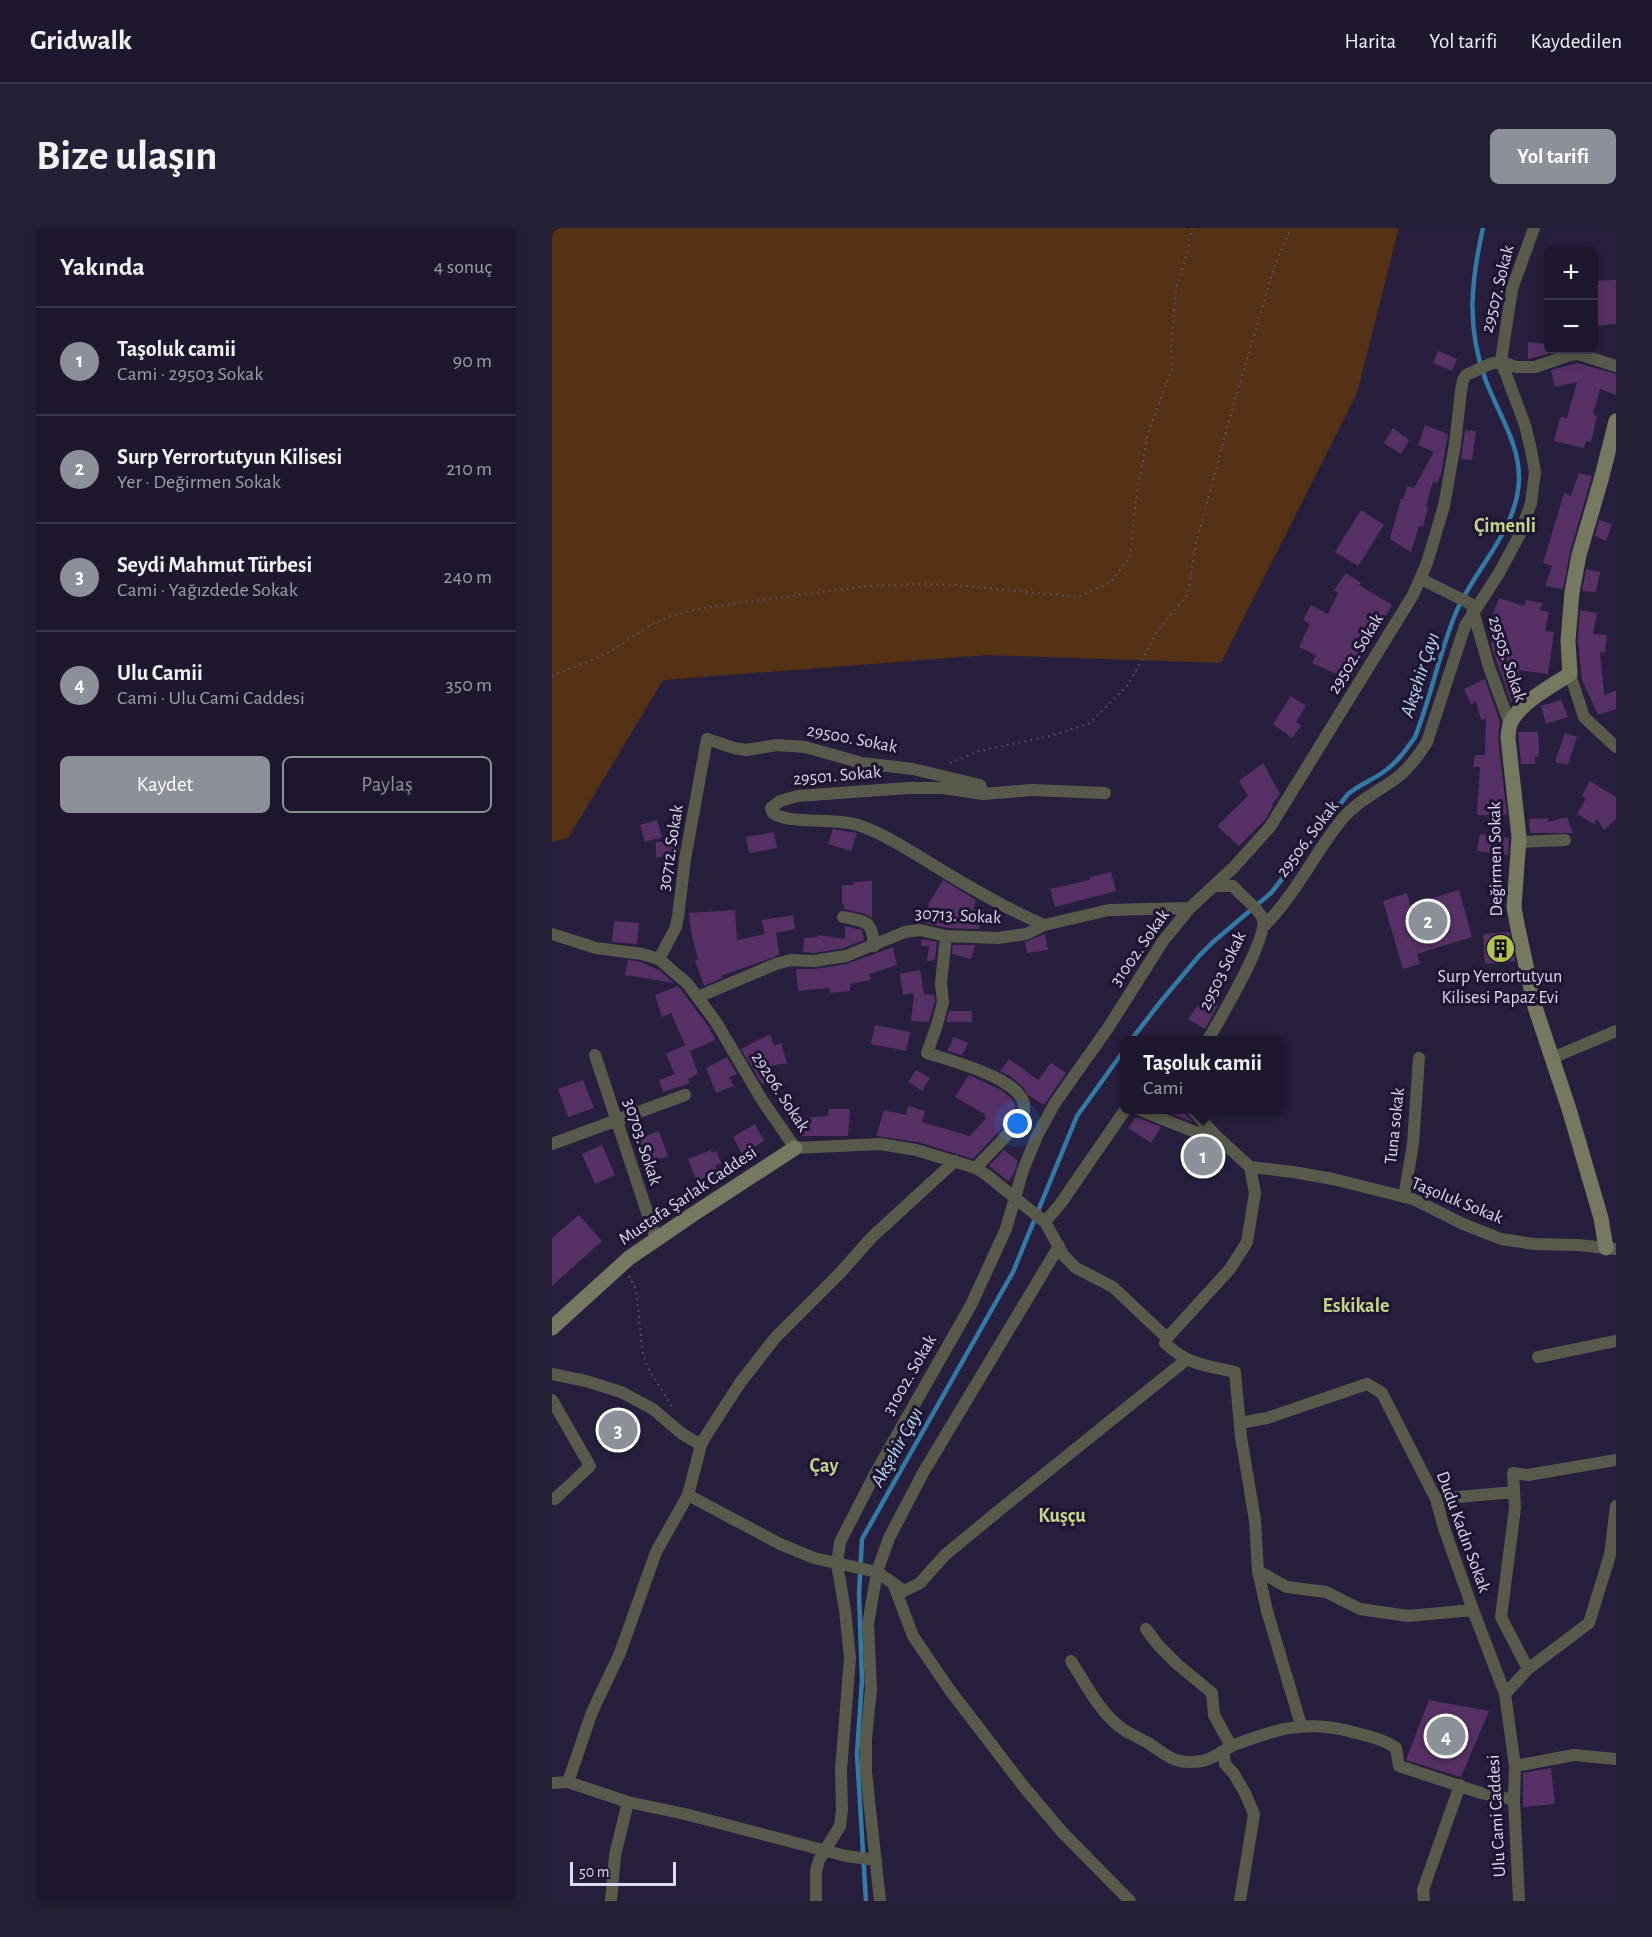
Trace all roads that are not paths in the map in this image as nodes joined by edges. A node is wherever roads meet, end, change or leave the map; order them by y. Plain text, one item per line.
1 (1534, 228) edge
2 (1496, 362) junction
3 (1616, 366) edge
4 (1616, 421) edge
5 (1421, 579) junction
6 (1472, 608) junction
7 (1570, 674) junction
8 (1510, 724) junction
9 (707, 739) joint
10 (1616, 747) edge
11 (1105, 793) dead end
12 (983, 794) junction
13 (1565, 840) dead end
14 (1519, 843) junction
15 (1214, 886) junction
16 (1190, 909) junction
17 (843, 917) dead end
18 (1263, 921) junction
19 (1044, 925) junction
20 (552, 934) edge
21 (946, 936) junction
22 (874, 946) junction
23 (659, 959) junction
24 (698, 997) junction
25 (1616, 1031) edge
26 (1211, 1036) edge
27 (595, 1055) dead end
28 (1419, 1058) dead end
29 (1552, 1058) junction
30 (685, 1095) dead end
31 (1122, 1114) edge
32 (1150, 1114) edge
33 (1197, 1114) edge
34 (616, 1120) junction
35 (1215, 1135) junction
36 (552, 1144) edge
37 (795, 1148) junction
38 (956, 1161) junction
39 (1250, 1167) junction
40 (976, 1168) junction
41 (1404, 1197) junction
42 (1015, 1198) junction
43 (1045, 1222) junction
44 (656, 1239) junction
45 (1059, 1246) junction
46 (1611, 1249) edge
47 (552, 1328) edge
48 (1167, 1338) junction
49 (1616, 1341) edge
50 (1538, 1357) dead end
51 (1186, 1360) junction
52 (552, 1374) edge
53 (552, 1400) edge
54 (1240, 1423) junction
55 (702, 1445) junction
56 (1616, 1460) edge
57 (1514, 1492) junction
58 (688, 1495) junction
59 (555, 1498) dead end
60 (1436, 1499) junction
61 (1616, 1506) edge
62 (837, 1564) junction
63 (1258, 1571) junction
64 (877, 1572) junction
65 (893, 1583) junction
66 (1473, 1610) junction
67 (1146, 1629) dead end
68 (1071, 1661) dead end
69 (1528, 1668) junction
70 (1505, 1694) junction
71 (1301, 1725) junction
72 (1228, 1749) junction
73 (1616, 1759) edge
74 (1515, 1766) junction
75 (552, 1782) edge
76 (568, 1782) junction
77 (1460, 1785) junction
78 (1514, 1800) junction
79 (628, 1802) junction
80 (825, 1851) junction
81 (876, 1860) junction
82 (611, 1901) edge
83 (816, 1901) edge
84 (880, 1901) edge
85 (1130, 1901) edge
86 (1240, 1901) edge
87 (1424, 1901) edge
88 (1519, 1901) edge

1 - 2 street, 29507. Sokak
2 - 3 street
2 - 5 street, 29502. Sokak
2 - 6 street, 29506. Sokak
4 - 7 street
5 - 6 street
5 - 15 street, 29502. Sokak
6 - 8 street, 29505. Sokak
6 - 18 street, 29506. Sokak
7 - 8 street
7 - 10 street
8 - 14 street, Değirmen Sokak
9 - 12 street, 29500. Sokak
9 - 23 street, 30712. Sokak
11 - 12 street, 29501. Sokak
12 - 19 street, 29501. Sokak
13 - 14 street
14 - 29 street, Değirmen Sokak
15 - 16 street, 29502. Sokak
15 - 18 street
16 - 19 street, 30713. Sokak
16 - 42 street, 31002. Sokak
17 - 22 street
18 - 26 street, 29503 Sokak
19 - 21 street, 30713. Sokak
20 - 23 street, 29206. Sokak
21 - 22 street, 30713. Sokak
21 - 40 street
22 - 24 street, 30713. Sokak
23 - 24 street, 29206. Sokak
24 - 37 street, 29206. Sokak
25 - 29 street
27 - 34 street, 30703. Sokak
28 - 41 street, Tuna sokak
29 - 46 street, Değirmen Sokak
30 - 34 street
31 - 43 street
32 - 35 street
33 - 35 street
34 - 36 street
34 - 44 street, 30703. Sokak
35 - 39 street
37 - 38 street, 29206. Sokak
37 - 44 street, Mustafa Şarlak Caddesi
38 - 40 street, 29206. Sokak
38 - 55 street
39 - 41 street, Taşoluk Sokak
39 - 48 street
40 - 42 street, 29206. Sokak
41 - 46 street, Taşoluk Sokak
42 - 43 street, 29206. Sokak
42 - 62 street, 31002. Sokak
43 - 45 street
44 - 47 street, Mustafa Şarlak Caddesi
45 - 48 street
45 - 64 street
48 - 51 street
49 - 50 street
51 - 54 street
51 - 65 street
52 - 55 street
53 - 59 street
54 - 60 street, Dudu Kadın Sokak
54 - 63 street
55 - 58 street
56 - 57 street
57 - 60 street
57 - 69 street
58 - 62 street
58 - 76 street
60 - 66 street, Dudu Kadın Sokak
61 - 69 street
62 - 64 street
62 - 80 street, 31002. Sokak
63 - 66 street
63 - 71 street
64 - 65 street
64 - 81 street
65 - 85 street
66 - 70 street, Dudu Kadın Sokak
67 - 72 street
68 - 72 street
69 - 70 street
70 - 74 street, Ulu Cami Caddesi
71 - 72 street
71 - 77 street
72 - 86 street
73 - 74 street
74 - 78 street, Ulu Cami Caddesi
75 - 76 street
76 - 79 street
77 - 78 street
77 - 87 street
78 - 88 street, Ulu Cami Caddesi
79 - 80 street
79 - 82 street
80 - 81 street
80 - 83 street, 31002. Sokak
81 - 84 street

